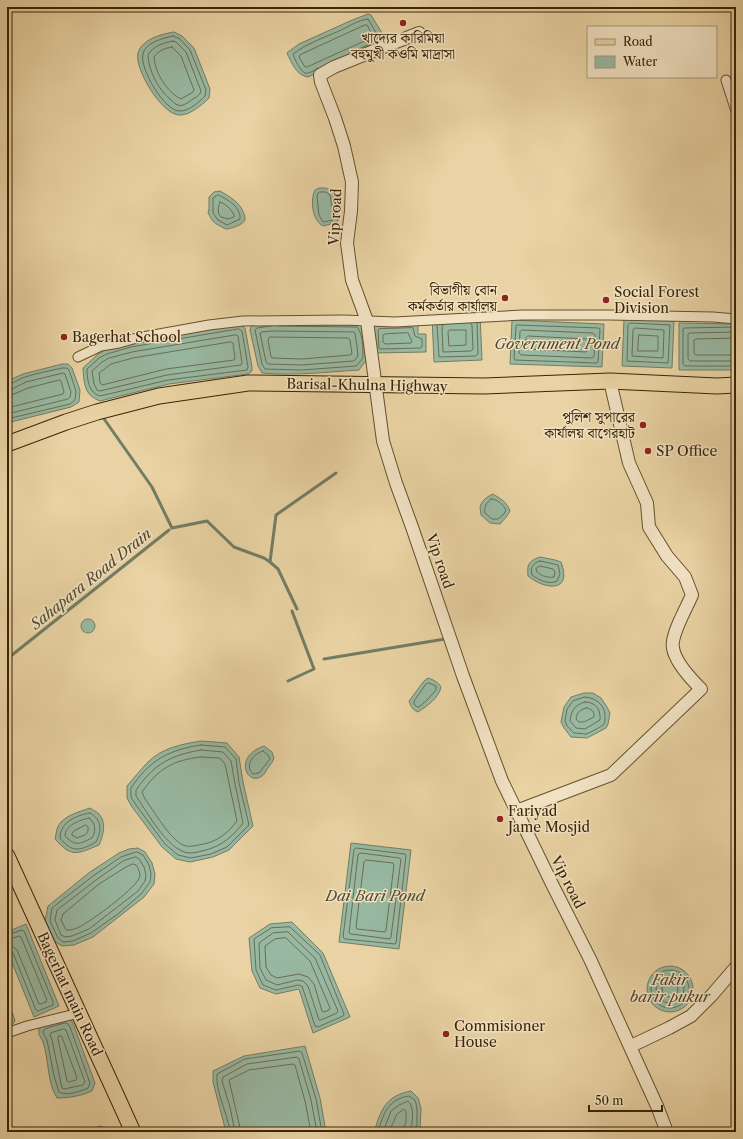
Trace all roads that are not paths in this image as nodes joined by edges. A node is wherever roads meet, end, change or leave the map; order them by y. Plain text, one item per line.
1 (419, 33) dead end
2 (726, 80) dead end
3 (736, 111) edge
4 (736, 319) edge
5 (367, 321) junction
6 (78, 357) dead end
7 (610, 381) junction
8 (375, 384) junction
9 (736, 385) edge
10 (7, 444) edge
11 (516, 811) junction
12 (7, 856) edge
13 (736, 967) edge
14 (79, 1013) junction
15 (7, 1033) edge
16 (631, 1046) junction
17 (133, 1132) edge
18 (667, 1132) edge

1 - 5 street, Vip road
2 - 3 street
4 - 5 street
5 - 6 street
5 - 8 street, Vip road
7 - 8 main road, Barisal-Khulna Highway
7 - 9 main road, Barisal-Khulna Highway
7 - 11 street
8 - 10 main road, Barisal-Khulna Highway
8 - 11 street, Vip road
11 - 16 street, Vip road
12 - 14 main road, Bagerhat main Road
13 - 16 street
14 - 15 street
14 - 17 main road, Bagerhat main Road
16 - 18 street, Vip road

